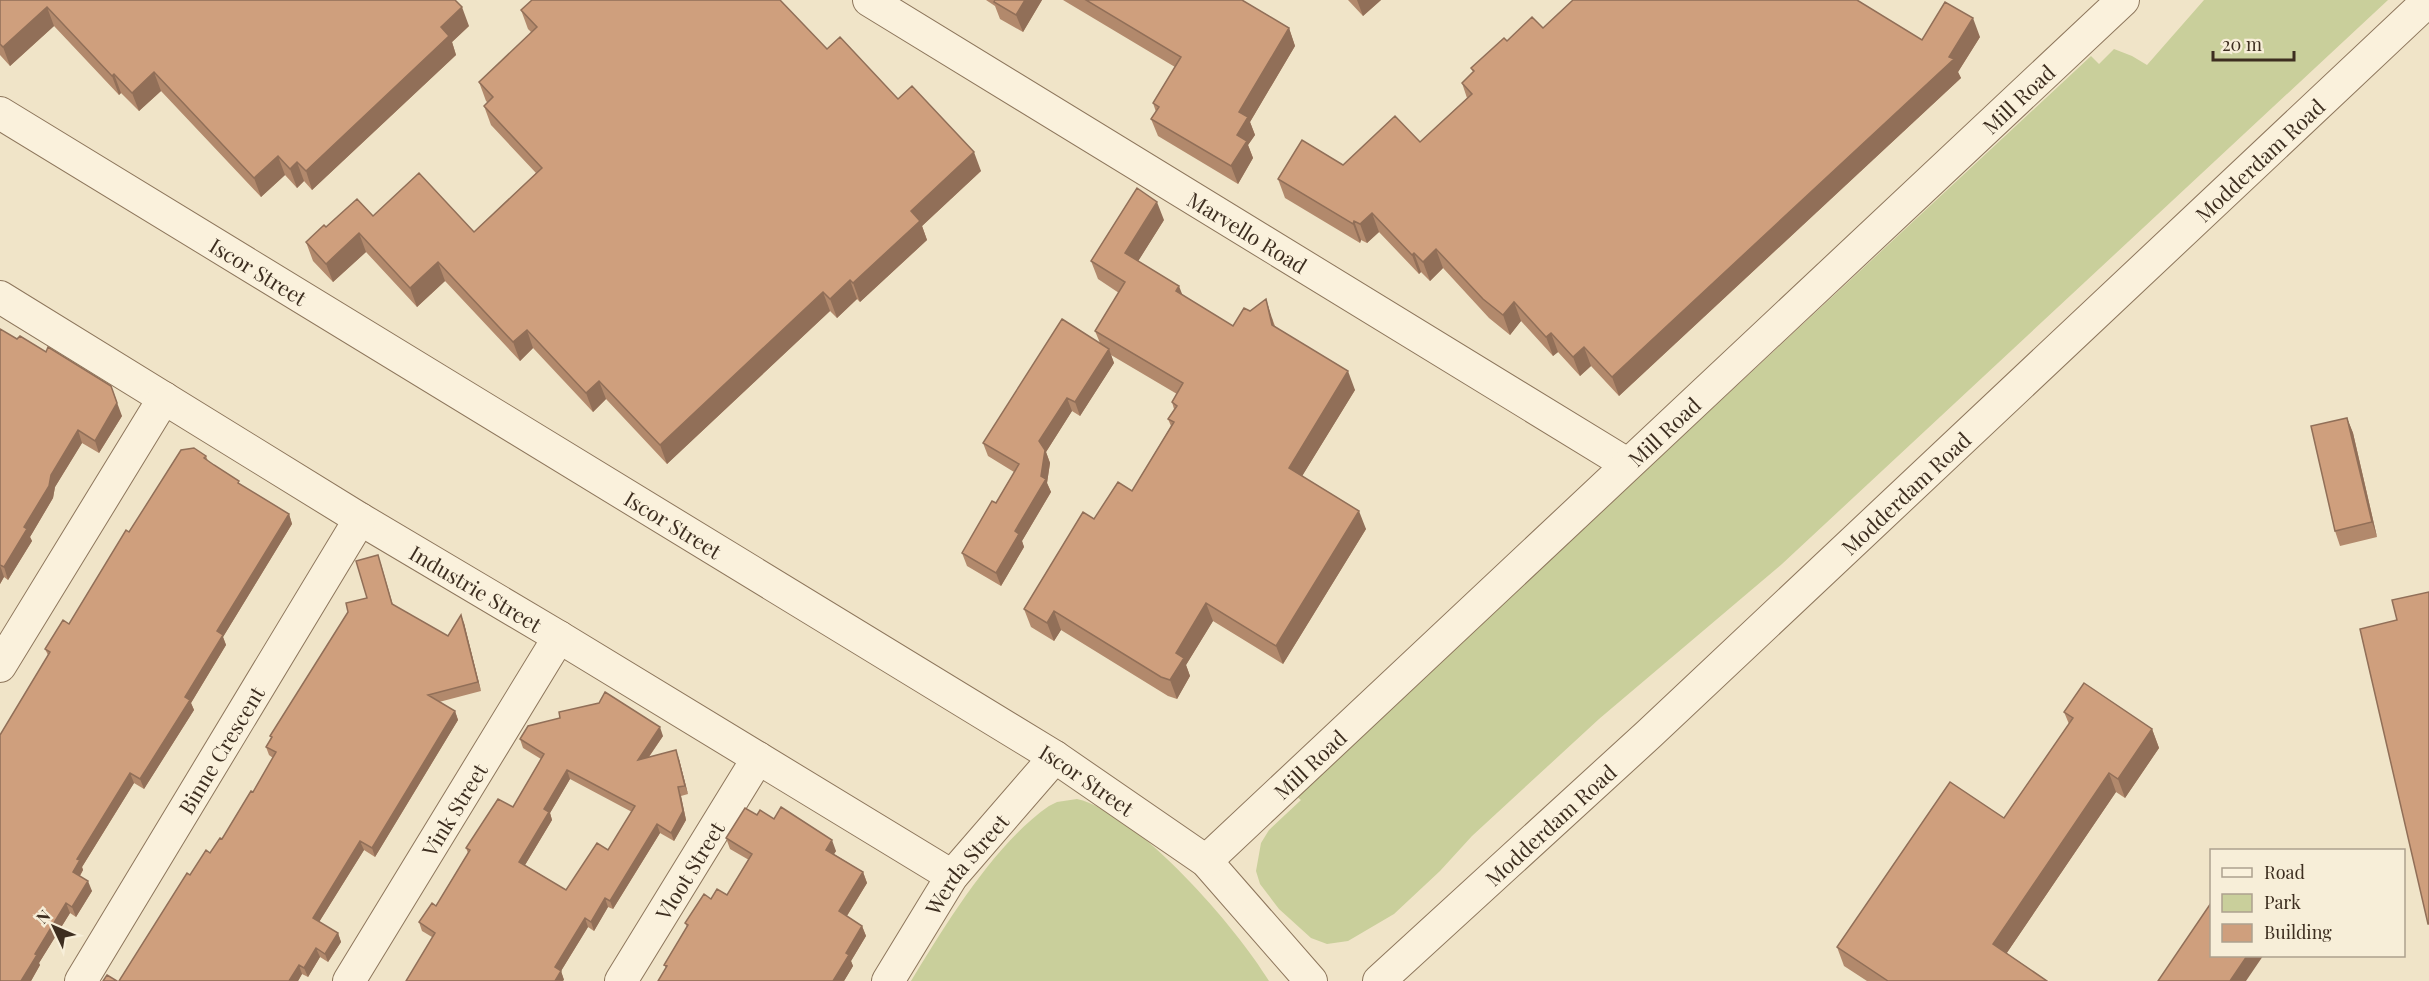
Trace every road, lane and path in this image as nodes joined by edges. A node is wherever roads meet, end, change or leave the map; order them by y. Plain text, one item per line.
1 (869, 0) edge
2 (2123, 0) edge
3 (2429, 0) edge
4 (0, 113) edge
5 (0, 297) edge
6 (164, 398) junction
7 (1627, 464) junction
8 (360, 519) junction
9 (559, 637) junction
10 (0, 666) edge
11 (1055, 757) junction
12 (758, 758) junction
13 (1206, 861) junction
14 (952, 876) junction
15 (81, 981) edge
16 (349, 981) edge
17 (621, 981) edge
18 (888, 981) edge
19 (1311, 981) edge
20 (1378, 981) edge

1 - 7 street, Marvello Road
2 - 7 street, Mill Road
3 - 20 street, Modderdam Road
4 - 11 street, Iscor Street
5 - 6 street, Industrie Street
6 - 8 street, Industrie Street
6 - 10 street
7 - 13 street, Mill Road
8 - 9 street, Industrie Street
8 - 15 street, Binne Crescent
9 - 12 street, Industrie Street
9 - 16 street, Vink Street
11 - 13 street, Iscor Street
11 - 14 street, Werda Street
12 - 14 street, Industrie Street
12 - 17 street, Vloot Street
13 - 19 street, Iscor Street
14 - 18 street, Werda Street

